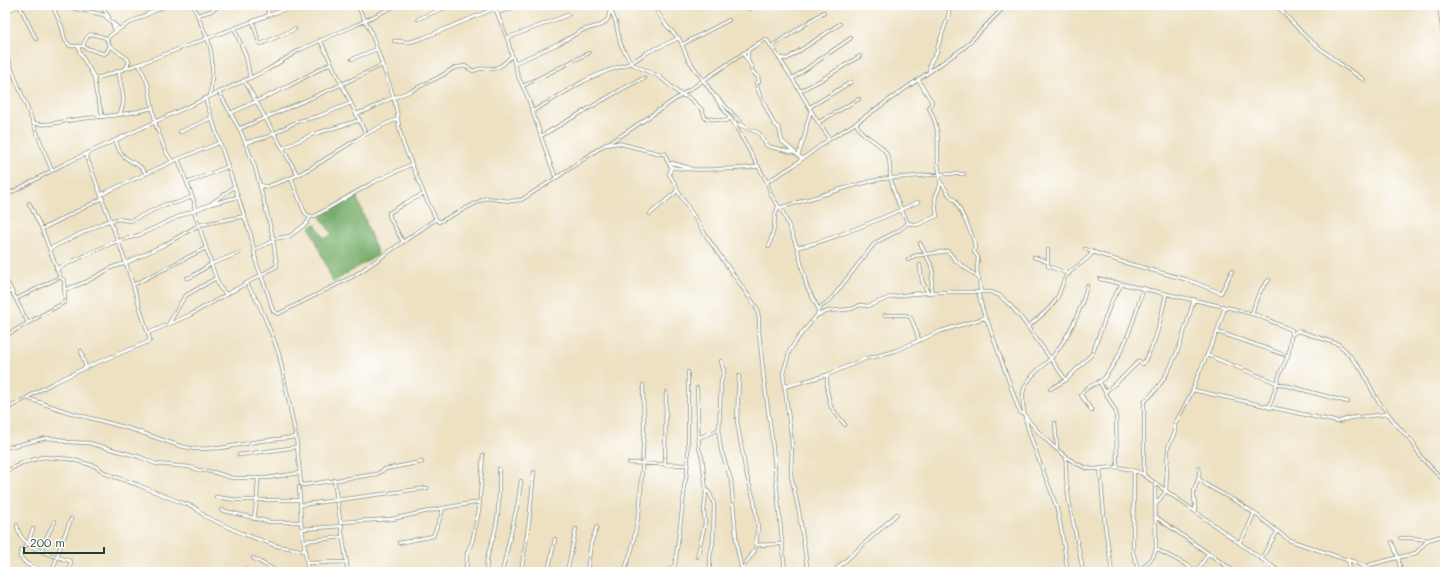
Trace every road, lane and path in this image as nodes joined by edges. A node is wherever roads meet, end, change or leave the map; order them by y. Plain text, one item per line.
1 (19, 5) edge
2 (52, 5) edge
3 (69, 5) edge
4 (106, 5) edge
5 (168, 5) edge
6 (193, 5) edge
7 (221, 5) edge
8 (269, 5) edge
9 (296, 5) edge
10 (357, 5) edge
11 (397, 5) edge
12 (451, 5) edge
13 (520, 5) edge
14 (653, 5) edge
15 (748, 5) edge
16 (950, 5) edge
17 (1006, 5) edge
18 (1276, 5) edge
19 (1439, 5) edge
20 (495, 6) edge
21 (610, 6) edge
22 (750, 9) dead end
23 (5, 12) edge
24 (824, 12) dead end
25 (497, 13) junction
26 (198, 15) junction
27 (268, 15) junction
28 (568, 15) dead end
29 (418, 19) dead end
30 (111, 20) junction
31 (366, 20) junction
32 (729, 20) dead end
33 (253, 22) junction
34 (840, 24) dead end
35 (234, 28) junction
36 (120, 29) junction
37 (295, 29) dead end
38 (116, 32) junction
39 (207, 38) junction
40 (507, 38) junction
41 (679, 38) junction
42 (851, 38) dead end
43 (36, 39) dead end
44 (107, 39) junction
45 (320, 40) junction
46 (394, 41) dead end
47 (1444, 42) dead end
48 (683, 44) junction
49 (78, 46) junction
50 (84, 46) junction
51 (110, 46) junction
52 (772, 46) junction
53 (377, 49) junction
54 (748, 50) junction
55 (5, 52) edge
56 (589, 53) dead end
57 (743, 53) junction
58 (512, 55) junction
59 (860, 56) dead end
60 (780, 58) junction
61 (352, 59) dead end
62 (631, 62) junction
63 (748, 62) junction
64 (331, 63) junction
65 (515, 63) junction
66 (139, 64) junction
67 (382, 65) junction
68 (126, 68) junction
69 (119, 71) junction
70 (929, 71) junction
71 (94, 77) junction
72 (250, 78) junction
73 (644, 78) dead end
74 (793, 78) junction
75 (918, 79) junction
76 (244, 80) junction
77 (703, 80) junction
78 (1364, 80) dead end
79 (851, 82) dead end
80 (342, 85) junction
81 (523, 86) junction
82 (800, 91) junction
83 (220, 92) junction
84 (681, 94) junction
85 (714, 95) junction
86 (210, 96) junction
87 (205, 98) junction
88 (394, 98) junction
89 (859, 99) dead end
90 (256, 102) junction
91 (351, 103) junction
92 (152, 108) junction
93 (810, 109) junction
94 (533, 111) junction
95 (231, 113) junction
96 (356, 114) junction
97 (119, 115) junction
98 (103, 117) junction
99 (211, 118) junction
100 (265, 118) junction
101 (730, 118) junction
102 (397, 119) junction
103 (360, 120) junction
104 (155, 122) junction
105 (733, 122) junction
106 (818, 122) junction
107 (33, 123) junction
108 (856, 123) junction
109 (744, 126) junction
110 (239, 129) junction
111 (180, 132) dead end
112 (274, 134) junction
113 (366, 134) junction
114 (541, 136) junction
115 (828, 140) junction
116 (116, 141) junction
117 (219, 143) junction
118 (245, 144) junction
119 (603, 146) junction
120 (283, 148) junction
121 (86, 154) junction
122 (797, 154) junction
123 (178, 159) junction
124 (801, 160) junction
125 (172, 162) junction
126 (412, 164) junction
127 (671, 165) junction
128 (758, 166) junction
129 (227, 167) junction
130 (753, 167) junction
131 (761, 170) junction
132 (52, 171) junction
133 (146, 174) junction
134 (939, 174) junction
135 (964, 174) dead end
136 (297, 175) junction
137 (291, 178) junction
138 (556, 178) junction
139 (890, 178) junction
140 (767, 182) junction
141 (941, 182) junction
142 (187, 183) junction
143 (260, 184) junction
144 (234, 186) junction
145 (677, 190) junction
146 (102, 194) junction
147 (424, 194) junction
148 (5, 196) edge
149 (192, 197) junction
150 (238, 197) junction
151 (103, 198) junction
152 (918, 202) dead end
153 (29, 203) dead end
154 (211, 204) junction
155 (779, 207) junction
156 (901, 210) junction
157 (195, 211) junction
158 (650, 214) dead end
159 (244, 216) junction
160 (310, 217) junction
161 (436, 219) junction
162 (110, 220) junction
163 (908, 224) junction
164 (200, 225) junction
165 (42, 229) junction
166 (273, 240) junction
167 (118, 241) junction
168 (403, 242) junction
169 (920, 243) dead end
170 (769, 247) dead end
171 (797, 247) junction
172 (206, 248) junction
173 (49, 249) junction
174 (1085, 249) dead end
175 (254, 250) junction
176 (1048, 250) dead end
177 (1093, 252) junction
178 (239, 253) dead end
179 (926, 255) junction
180 (1034, 258) dead end
181 (908, 260) dead end
182 (1048, 262) junction
183 (126, 263) junction
184 (211, 264) junction
185 (920, 265) dead end
186 (56, 269) junction
187 (1232, 271) dead end
188 (1069, 274) junction
189 (262, 276) junction
190 (60, 277) junction
191 (5, 278) edge
192 (187, 278) dead end
193 (216, 278) junction
194 (979, 278) junction
195 (1100, 279) dead end
196 (1269, 280) dead end
197 (247, 284) junction
198 (1122, 284) junction
199 (133, 285) junction
200 (1087, 286) dead end
201 (1144, 288) junction
202 (64, 290) junction
203 (12, 291) junction
204 (929, 292) junction
205 (979, 292) junction
206 (5, 294) edge
207 (1166, 294) junction
208 (227, 295) junction
209 (16, 299) junction
210 (1194, 299) junction
211 (1225, 307) junction
212 (818, 308) junction
213 (817, 314) junction
214 (1252, 314) junction
215 (885, 315) dead end
216 (985, 319) junction
217 (28, 323) junction
218 (166, 326) junction
219 (1028, 327) junction
220 (1217, 332) junction
221 (148, 333) junction
222 (1293, 334) junction
223 (5, 336) edge
224 (919, 341) junction
225 (81, 351) dead end
226 (1207, 355) junction
227 (1288, 356) junction
228 (1050, 358) junction
229 (722, 361) dead end
230 (86, 368) junction
231 (688, 372) dead end
232 (827, 375) junction
233 (738, 376) dead end
234 (1066, 380) junction
235 (1100, 381) junction
236 (1277, 384) junction
237 (643, 385) dead end
238 (784, 387) junction
239 (697, 388) dead end
240 (1050, 389) dead end
241 (1193, 390) junction
242 (666, 392) dead end
243 (1105, 392) junction
244 (26, 398) junction
245 (1348, 402) dead end
246 (1269, 408) junction
247 (5, 410) edge
248 (1092, 411) dead end
249 (1024, 414) junction
250 (1388, 414) junction
251 (1055, 423) dead end
252 (845, 425) dead end
253 (718, 430) junction
254 (296, 438) junction
255 (698, 438) junction
256 (297, 447) junction
257 (5, 448) edge
258 (1057, 448) junction
259 (239, 455) dead end
260 (483, 455) dead end
261 (1066, 456) junction
262 (422, 462) dead end
263 (629, 463) dead end
264 (643, 464) junction
265 (665, 465) junction
266 (687, 465) junction
267 (1117, 467) junction
268 (1100, 468) junction
269 (1199, 468) dead end
270 (499, 469) dead end
271 (1134, 471) junction
272 (5, 472) edge
273 (534, 472) dead end
274 (299, 473) junction
275 (1144, 475) junction
276 (258, 478) junction
277 (1199, 479) junction
278 (334, 480) junction
279 (521, 481) dead end
280 (1155, 482) junction
281 (1445, 482) edge
282 (299, 487) dead end
283 (427, 488) dead end
284 (706, 490) junction
285 (1166, 491) junction
286 (216, 497) dead end
287 (257, 499) junction
288 (300, 500) junction
289 (337, 501) junction
290 (480, 502) junction
291 (1156, 504) junction
292 (300, 505) junction
293 (443, 508) junction
294 (222, 510) dead end
295 (1195, 511) junction
296 (1254, 513) junction
297 (897, 514) dead end
298 (1156, 517) junction
299 (71, 519) dead end
300 (254, 519) junction
301 (55, 521) dead end
302 (301, 522) junction
303 (341, 522) junction
304 (17, 525) dead end
305 (342, 526) junction
306 (597, 526) dead end
307 (33, 529) dead end
308 (302, 529) junction
309 (576, 529) dead end
310 (1277, 532) junction
311 (1445, 535) edge
312 (343, 537) junction
313 (1400, 538) dead end
314 (555, 539) dead end
315 (1428, 540) junction
316 (304, 541) junction
317 (1392, 542) dead end
318 (28, 543) junction
319 (400, 543) dead end
320 (1239, 543) junction
321 (782, 544) junction
322 (756, 545) junction
323 (1156, 549) junction
324 (42, 551) junction
325 (306, 552) junction
326 (1208, 554) junction
327 (58, 556) junction
328 (697, 557) dead end
329 (1398, 557) junction
330 (253, 558) dead end
331 (1261, 559) junction
332 (1347, 560) junction
333 (347, 562) junction
334 (307, 563) junction
335 (1365, 567) junction
336 (244, 569) dead end
337 (1055, 570) dead end
338 (46, 572) edge
339 (52, 572) edge
340 (68, 572) edge
341 (249, 572) edge
342 (278, 572) edge
343 (308, 572) edge
344 (348, 572) edge
345 (466, 572) edge
346 (487, 572) edge
347 (502, 572) edge
348 (521, 572) edge
349 (548, 572) edge
350 (567, 572) edge
351 (587, 572) edge
352 (599, 572) edge
353 (624, 572) edge
354 (667, 572) edge
355 (710, 572) edge
356 (742, 572) edge
357 (785, 572) edge
358 (808, 572) edge
359 (833, 572) edge
360 (1049, 572) edge
361 (1068, 572) edge
362 (1083, 572) edge
363 (1112, 572) edge
364 (1139, 572) edge
365 (1196, 572) edge
366 (1235, 572) edge
367 (1280, 572) edge
368 (1348, 572) edge
369 (1358, 572) edge
370 (1401, 572) edge

1 - 23 street
1 - 43 street
2 - 49 street
3 - 30 street
4 - 30 street
5 - 36 street
6 - 26 street
7 - 26 street
8 - 27 street
9 - 27 street
10 - 31 street
11 - 31 street
12 - 29 street
13 - 25 street
14 - 41 street
15 - 22 street
16 - 70 street
17 - 70 street
18 - 78 street
19 - 47 street
20 - 25 street
20 - 46 street
21 - 62 street
21 - 65 street
24 - 52 street
25 - 40 street
26 - 39 street
27 - 33 street
28 - 40 street
30 - 36 street
30 - 38 street
31 - 45 street
31 - 53 street
32 - 48 street
33 - 35 street
33 - 37 street
34 - 60 street
35 - 39 street
35 - 72 street
36 - 38 street
38 - 44 street
39 - 66 street
39 - 86 street
40 - 58 street
41 - 48 street
41 - 62 street
42 - 74 street
44 - 50 street
44 - 51 street
45 - 64 street
45 - 72 street
48 - 77 street
49 - 50 street
49 - 71 street
50 - 51 street
51 - 68 street
52 - 54 street
52 - 60 street
53 - 61 street
53 - 67 street
54 - 57 street
54 - 63 street
55 - 107 street
56 - 81 street
57 - 63 street
57 - 77 street
58 - 65 street
58 - 88 street
59 - 82 street
60 - 74 street
62 - 84 street
62 - 94 street
63 - 122 street
64 - 80 street
64 - 90 street
65 - 81 street
66 - 68 street
66 - 92 street
67 - 80 street
67 - 88 street
68 - 69 street
69 - 71 street
69 - 97 street
70 - 75 street
71 - 98 street
72 - 76 street
73 - 114 street
74 - 82 street
75 - 108 street
75 - 134 street
76 - 83 street
76 - 90 street
77 - 84 street
77 - 85 street
79 - 93 street
80 - 91 street
80 - 100 street
81 - 94 street
82 - 93 street
83 - 86 street
83 - 95 street
84 - 101 street
84 - 119 street
85 - 101 street
85 - 109 street
86 - 87 street
87 - 99 street
87 - 104 street
88 - 96 street
88 - 102 street
89 - 106 street
90 - 95 street
90 - 100 street
91 - 96 street
91 - 112 street
92 - 97 street
92 - 104 street
93 - 106 street
93 - 122 street
94 - 114 street
95 - 110 street
96 - 103 street
97 - 98 street
98 - 107 street
99 - 111 street
99 - 117 street
100 - 110 street
100 - 112 street
101 - 105 street
102 - 113 street
102 - 126 street
103 - 113 street
103 - 120 street
104 - 116 street
104 - 125 street
105 - 109 street
105 - 128 street
106 - 115 street
107 - 132 street
108 - 115 street
108 - 139 street
109 - 122 street
110 - 118 street
112 - 118 street
112 - 120 street
113 - 136 street
114 - 138 street
115 - 124 street
116 - 121 street
116 - 133 street
117 - 123 street
117 - 129 street
118 - 143 street
119 - 127 street
119 - 138 street
120 - 136 street
121 - 132 street
121 - 146 street
122 - 124 street
123 - 125 street
123 - 142 street
124 - 140 street
125 - 133 street
126 - 147 street
126 - 160 street
127 - 130 street
127 - 145 street
128 - 130 street
128 - 131 street
129 - 142 street
129 - 144 street
130 - 131 street
131 - 140 street
132 - 148 street
133 - 146 street
134 - 135 street
134 - 139 street
134 - 141 street
136 - 137 street
137 - 143 street
137 - 160 street
138 - 161 street
139 - 155 street
139 - 156 street
140 - 155 street
141 - 163 street
141 - 194 street
142 - 149 street
143 - 166 street
144 - 150 street
144 - 154 street
145 - 158 street
145 - 321 street
146 - 151 street
147 - 161 street
147 - 168 street
149 - 157 street
149 - 162 street
150 - 154 street
150 - 159 street
151 - 162 street
151 - 165 street
152 - 156 street
153 - 165 street
154 - 157 street
155 - 170 street
155 - 171 street
156 - 163 street
156 - 171 street
157 - 164 street
157 - 167 street
159 - 164 street
159 - 175 street
160 - 166 street
161 - 168 street
162 - 167 street
162 - 173 street
163 - 212 street
164 - 172 street
164 - 183 street
165 - 173 street
166 - 175 street
166 - 189 street
167 - 183 street
167 - 186 street
168 - 189 street
169 - 179 street
171 - 212 street
172 - 184 street
172 - 199 street
173 - 186 street
174 - 177 street
175 - 189 street
176 - 182 street
177 - 187 street
177 - 188 street
178 - 184 street
179 - 181 street
179 - 194 street
179 - 204 street
180 - 182 street
182 - 188 street
183 - 199 street
183 - 202 street
184 - 192 street
184 - 193 street
185 - 204 street
186 - 190 street
188 - 219 street
189 - 197 street
190 - 202 street
190 - 209 street
191 - 203 street
193 - 208 street
193 - 218 street
194 - 205 street
195 - 198 street
196 - 214 street
197 - 208 street
197 - 254 street
198 - 201 street
198 - 234 street
199 - 221 street
200 - 228 street
201 - 207 street
201 - 235 street
202 - 217 street
203 - 206 street
203 - 209 street
204 - 205 street
204 - 213 street
205 - 216 street
205 - 219 street
207 - 210 street
207 - 243 street
208 - 218 street
209 - 217 street
210 - 211 street
210 - 275 street
211 - 214 street
211 - 220 street
212 - 213 street
213 - 238 street
214 - 222 street
215 - 224 street
216 - 224 street
216 - 249 street
217 - 223 street
218 - 221 street
219 - 228 street
220 - 226 street
220 - 227 street
221 - 230 street
222 - 227 street
222 - 250 street
224 - 232 street
225 - 230 street
226 - 236 street
226 - 241 street
227 - 236 street
228 - 234 street
228 - 249 street
229 - 253 street
230 - 244 street
231 - 266 street
232 - 238 street
232 - 252 street
233 - 322 street
234 - 240 street
235 - 243 street
235 - 248 street
236 - 245 street
236 - 246 street
237 - 264 street
238 - 358 street
239 - 255 street
241 - 246 street
241 - 285 street
242 - 265 street
243 - 267 street
244 - 247 street
244 - 254 street
246 - 250 street
249 - 258 street
249 - 361 street
250 - 281 street
251 - 258 street
253 - 255 street
253 - 356 street
254 - 256 street
255 - 284 street
256 - 259 street
256 - 274 street
257 - 276 street
258 - 261 street
260 - 290 street
261 - 268 street
261 - 362 street
262 - 278 street
263 - 264 street
264 - 265 street
264 - 353 street
265 - 266 street
266 - 354 street
267 - 268 street
267 - 271 street
268 - 363 street
269 - 277 street
270 - 346 street
271 - 275 street
271 - 364 street
272 - 325 street
273 - 348 street
274 - 276 street
274 - 278 street
275 - 280 street
276 - 287 street
277 - 295 street
277 - 296 street
278 - 289 street
279 - 347 street
280 - 285 street
280 - 291 street
282 - 288 street
283 - 289 street
284 - 328 street
284 - 355 street
285 - 291 street
285 - 295 street
286 - 287 street
287 - 288 street
287 - 300 street
288 - 292 street
289 - 292 street
289 - 303 street
290 - 293 street
290 - 345 street
291 - 298 street
292 - 302 street
293 - 303 street
293 - 319 street
294 - 300 street
295 - 320 street
296 - 310 street
296 - 320 street
297 - 359 street
298 - 323 street
298 - 326 street
299 - 327 street
300 - 302 street
301 - 324 street
302 - 308 street
303 - 305 street
304 - 318 street
305 - 308 street
305 - 312 street
306 - 351 street
307 - 318 street
308 - 316 street
309 - 350 street
310 - 331 street
310 - 332 street
311 - 315 street
312 - 316 street
312 - 333 street
313 - 315 street
314 - 349 street
315 - 329 street
316 - 325 street
317 - 329 street
318 - 324 street
318 - 338 street
320 - 331 street
321 - 322 street
321 - 357 street
322 - 356 street
323 - 364 street
323 - 365 street
324 - 327 street
325 - 334 street
326 - 365 street
326 - 366 street
327 - 339 street
327 - 340 street
329 - 335 street
329 - 370 street
330 - 342 street
331 - 367 street
332 - 335 street
332 - 368 street
333 - 334 street
333 - 344 street
334 - 343 street
335 - 369 street
336 - 341 street
337 - 360 street
352 - 353 street

